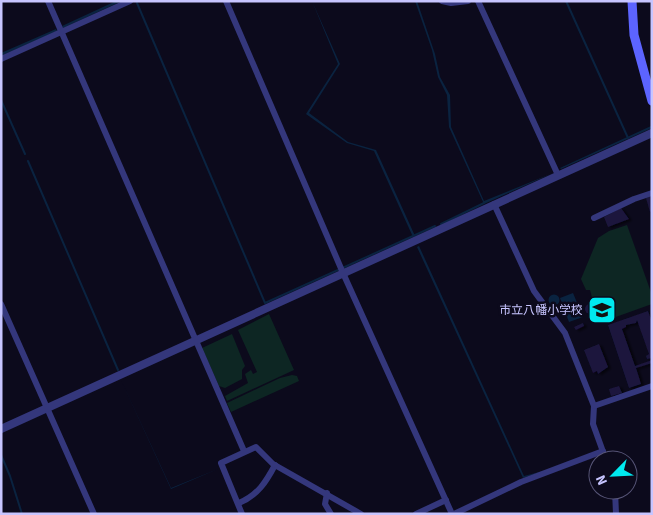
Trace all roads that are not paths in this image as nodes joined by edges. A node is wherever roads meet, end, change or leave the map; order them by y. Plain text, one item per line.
1 (48, 1) edge
2 (130, 1) edge
3 (226, 1) edge
4 (442, 1) edge
5 (468, 1) edge
6 (478, 1) edge
7 (632, 1) edge
8 (61, 32) junction
9 (1, 60) edge
10 (652, 101) edge
11 (652, 133) edge
12 (558, 175) junction
13 (652, 193) edge
14 (494, 204) junction
15 (594, 218) dead end
16 (343, 273) junction
17 (1, 304) edge
18 (195, 341) junction
19 (652, 386) edge
20 (594, 406) junction
21 (47, 408) junction
22 (1, 429) edge
23 (603, 450) edge
24 (244, 451) junction
25 (588, 457) edge
26 (275, 465) junction
27 (327, 493) junction
28 (446, 500) junction
29 (615, 500) edge
30 (239, 503) junction
31 (94, 514) edge
32 (242, 514) edge
33 (331, 514) edge
34 (361, 514) edge
35 (416, 514) edge
36 (453, 514) edge
37 (616, 514) edge

1 - 8 street
2 - 8 street
3 - 16 street
4 - 5 street
6 - 12 street
7 - 10 main road
8 - 9 street
8 - 18 street
11 - 12 street
12 - 14 street
13 - 15 street
14 - 16 street
14 - 20 street
16 - 18 street
16 - 28 street
17 - 21 street
18 - 21 street
18 - 24 street
19 - 20 street
20 - 23 street
21 - 22 street
21 - 31 street
24 - 26 street
24 - 30 street
25 - 36 street
26 - 27 street
26 - 30 street
27 - 33 street
27 - 34 street
28 - 35 street
28 - 36 street
29 - 37 street
30 - 32 street

